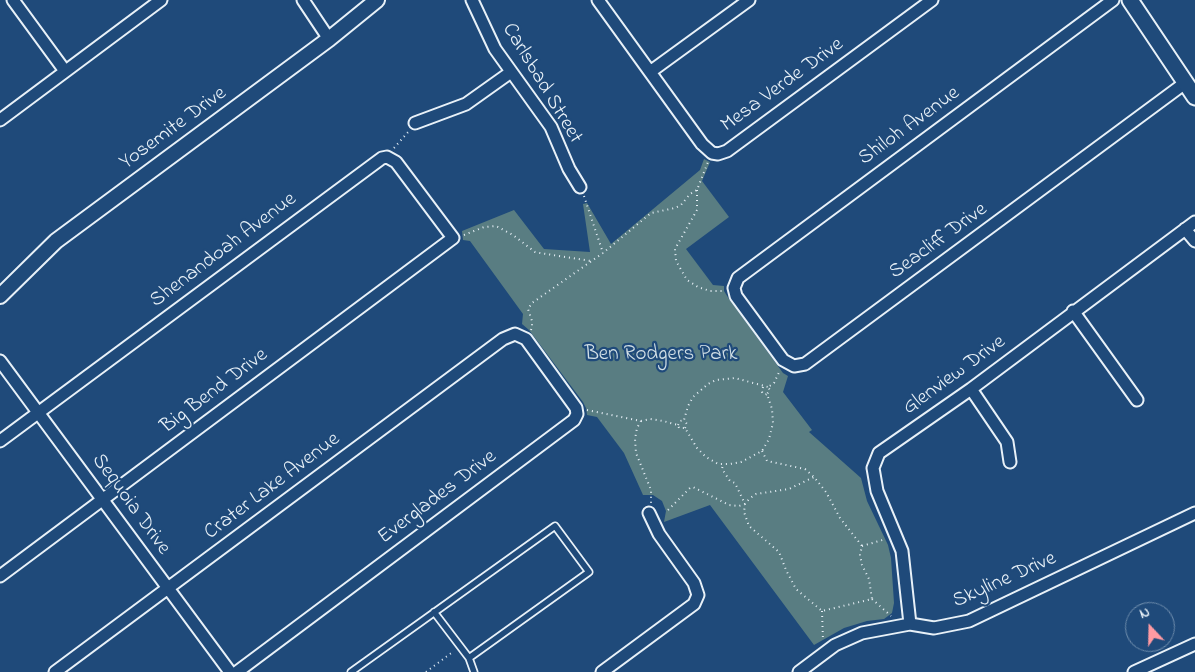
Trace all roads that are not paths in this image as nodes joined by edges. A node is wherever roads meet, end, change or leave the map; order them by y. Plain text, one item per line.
1 (13, 0) edge
2 (303, 0) edge
3 (377, 0) edge
4 (472, 0) edge
5 (598, 0) edge
6 (749, 0) edge
7 (932, 0) edge
8 (1113, 0) edge
9 (1130, 0) edge
10 (154, 2) edge
11 (329, 39) junction
12 (65, 71) junction
13 (510, 72) junction
14 (650, 72) junction
15 (1185, 82) junction
16 (1195, 97) edge
17 (0, 120) edge
18 (415, 123) road end
19 (580, 187) road end
20 (1190, 225) edge
21 (453, 238) joint
22 (1195, 241) edge
23 (729, 289) joint
24 (0, 296) edge
25 (1073, 311) junction
26 (521, 336) joint
27 (0, 361) edge
28 (971, 389) junction
29 (1137, 400) dead end
30 (38, 413) junction
31 (0, 441) edge
32 (1010, 462) dead end
33 (103, 499) junction
34 (649, 513) road end
35 (1195, 513) edge
36 (0, 576) edge
37 (168, 588) junction
38 (434, 612) junction
39 (905, 625) junction
40 (1195, 644) edge
41 (469, 658) junction
42 (55, 672) edge
43 (230, 672) edge
44 (237, 672) edge
45 (351, 672) edge
46 (474, 672) edge
47 (602, 672) edge
48 (799, 672) edge
49 (1134, 672) edge

1 - 12 street
2 - 11 street
3 - 11 street, Yosemite Drive
4 - 13 street, Carlsbad Street
5 - 14 street, Mesa Verde Drive
6 - 14 street
7 - 14 street, Mesa Verde Drive
8 - 23 street, Shiloh Avenue
9 - 15 main road
10 - 12 street
11 - 24 street, Yosemite Drive
12 - 17 street
13 - 18 street
13 - 19 street, Carlsbad Street
15 - 16 main road
15 - 23 street, Seacliff Drive
20 - 22 street
20 - 25 street, Glenview Drive
21 - 30 street, Shenandoah Avenue
21 - 33 street, Big Bend Drive
25 - 28 street, Glenview Drive
25 - 29 street
26 - 37 street, Crater Lake Avenue
26 - 44 street, Everglades Drive
27 - 30 street, Sequoia Drive
28 - 32 street
28 - 39 street, Glenview Drive
30 - 31 street, Shenandoah Avenue
30 - 33 street, Sequoia Drive
33 - 36 street, Big Bend Drive
33 - 37 street, Sequoia Drive
34 - 47 street
35 - 39 street, Skyline Drive
37 - 42 street, Crater Lake Avenue
37 - 43 street, Sequoia Drive
38 - 41 lane
38 - 41 lane
38 - 45 lane
39 - 48 street, Skyline Drive
40 - 49 street
41 - 46 lane

